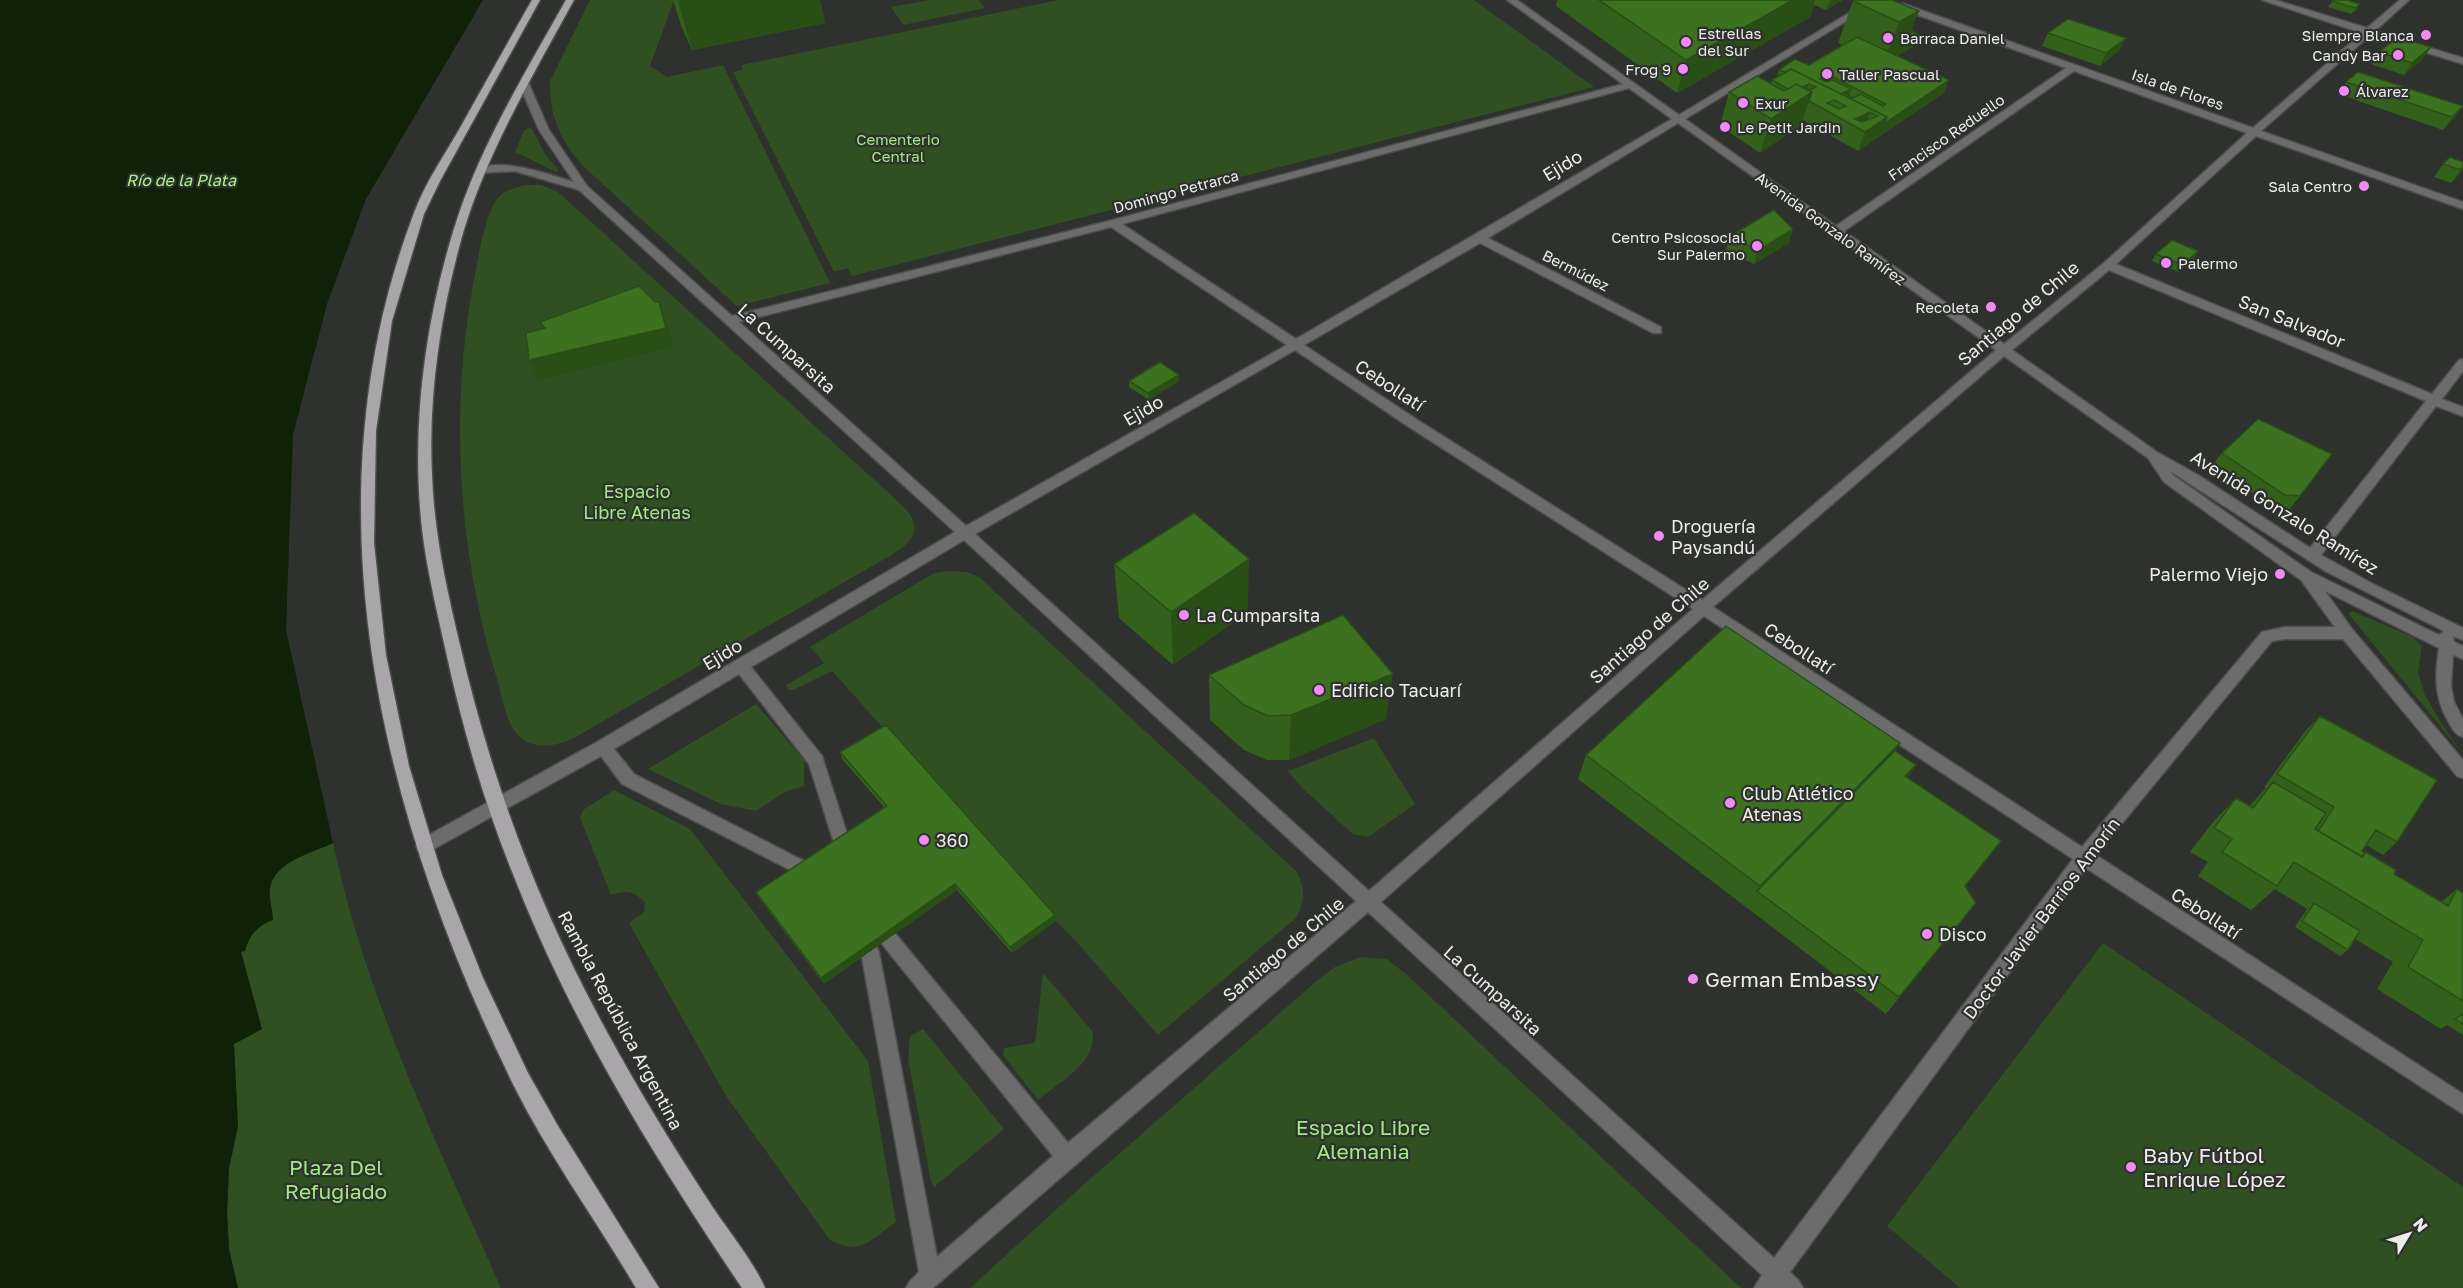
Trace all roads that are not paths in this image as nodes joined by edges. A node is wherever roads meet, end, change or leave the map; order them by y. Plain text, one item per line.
1 (536, 0) edge
2 (570, 0) edge
3 (1510, 0) edge
4 (1877, 0) edge
5 (2266, 0) edge
6 (2405, 0) edge
7 (1895, 4) edge
8 (2369, 32) junction
9 (2463, 61) edge
10 (2073, 68) junction
11 (524, 84) junction
12 (1632, 85) junction
13 (1678, 117) junction
14 (2254, 132) junction
15 (481, 171) junction
16 (583, 188) junction
17 (2463, 206) edge
18 (1113, 223) junction
19 (1836, 231) junction
20 (1480, 238) junction
21 (2108, 265) junction
22 (728, 321) junction
23 (1658, 330) dead end
24 (1296, 345) junction
25 (2003, 351) junction
26 (2463, 363) edge
27 (2435, 400) junction
28 (2463, 412) edge
29 (2152, 455) junction
30 (965, 533) junction
31 (2312, 556) junction
32 (2306, 576) junction
33 (1703, 608) junction
34 (2443, 624) junction
35 (2347, 633) junction
36 (2463, 634) edge
37 (2448, 646) junction
38 (2463, 653) edge
39 (741, 665) junction
40 (2463, 731) edge
41 (603, 747) junction
42 (2463, 771) edge
43 (497, 807) junction
44 (842, 843) edge
45 (424, 846) junction
46 (2084, 857) junction
47 (804, 869) edge
48 (1368, 902) junction
49 (888, 938) edge
50 (870, 952) edge
51 (2463, 1106) edge
52 (1067, 1157) junction
53 (1771, 1281) edge
54 (924, 1282) edge
55 (648, 1288) edge
56 (754, 1288) edge
57 (1792, 1288) edge

1 - 45 main road
2 - 11 main road, Rambla República Argentina
3 - 12 street, Avenida Gonzalo Ramírez
4 - 13 street, Ejido
5 - 8 street
6 - 8 street, Santiago de Chile
7 - 10 street, Isla de Flores
8 - 9 street
8 - 14 street, Santiago de Chile
10 - 14 street, Isla de Flores
10 - 19 street, Francisco Reduello
11 - 15 main road, Rambla República Argentina
11 - 16 street, La Cumparsita
12 - 13 street, Avenida Gonzalo Ramírez
12 - 18 street, Domingo Petrarca
13 - 19 street, Avenida Gonzalo Ramírez
13 - 20 street, Ejido
14 - 17 street, Isla de Flores
14 - 21 street, Santiago de Chile
15 - 16 street, La Cumparsita
15 - 43 main road, Rambla República Argentina
16 - 22 street, La Cumparsita
18 - 22 street, Domingo Petrarca
18 - 24 street, Cebollatí
19 - 25 street, Avenida Gonzalo Ramírez
20 - 23 street, Bermúdez
20 - 24 street, Ejido
21 - 25 street, Santiago de Chile
21 - 27 street, San Salvador
22 - 30 street, La Cumparsita
24 - 30 street, Ejido
24 - 33 street, Cebollatí
25 - 29 street, Avenida Gonzalo Ramírez
25 - 33 street, Santiago de Chile
26 - 27 street
27 - 28 street, San Salvador
27 - 31 street
29 - 31 street, Avenida Gonzalo Ramírez
29 - 32 street, Avenida Gonzalo Ramírez
30 - 39 street, Ejido
30 - 48 street, La Cumparsita
31 - 34 street, Avenida Gonzalo Ramírez
32 - 35 street
32 - 37 street, Avenida Gonzalo Ramírez
33 - 46 street, Cebollatí
33 - 48 street, Santiago de Chile
34 - 36 street, Avenida Gonzalo Ramírez
34 - 37 street
35 - 42 street
35 - 46 street, Doctor Javier Barrios Amorín
37 - 38 street, Avenida Gonzalo Ramírez
37 - 40 street
39 - 41 street, Ejido
39 - 44 street
41 - 43 street, Ejido
41 - 47 street
43 - 45 street, Ejido
43 - 56 main road, Rambla República Argentina
45 - 55 main road
46 - 51 street, Cebollatí
46 - 53 street, Doctor Javier Barrios Amorín
48 - 52 street, Santiago de Chile
48 - 53 street, La Cumparsita
49 - 52 street
50 - 54 street
52 - 54 street, Santiago de Chile
53 - 57 street, La Cumparsita

